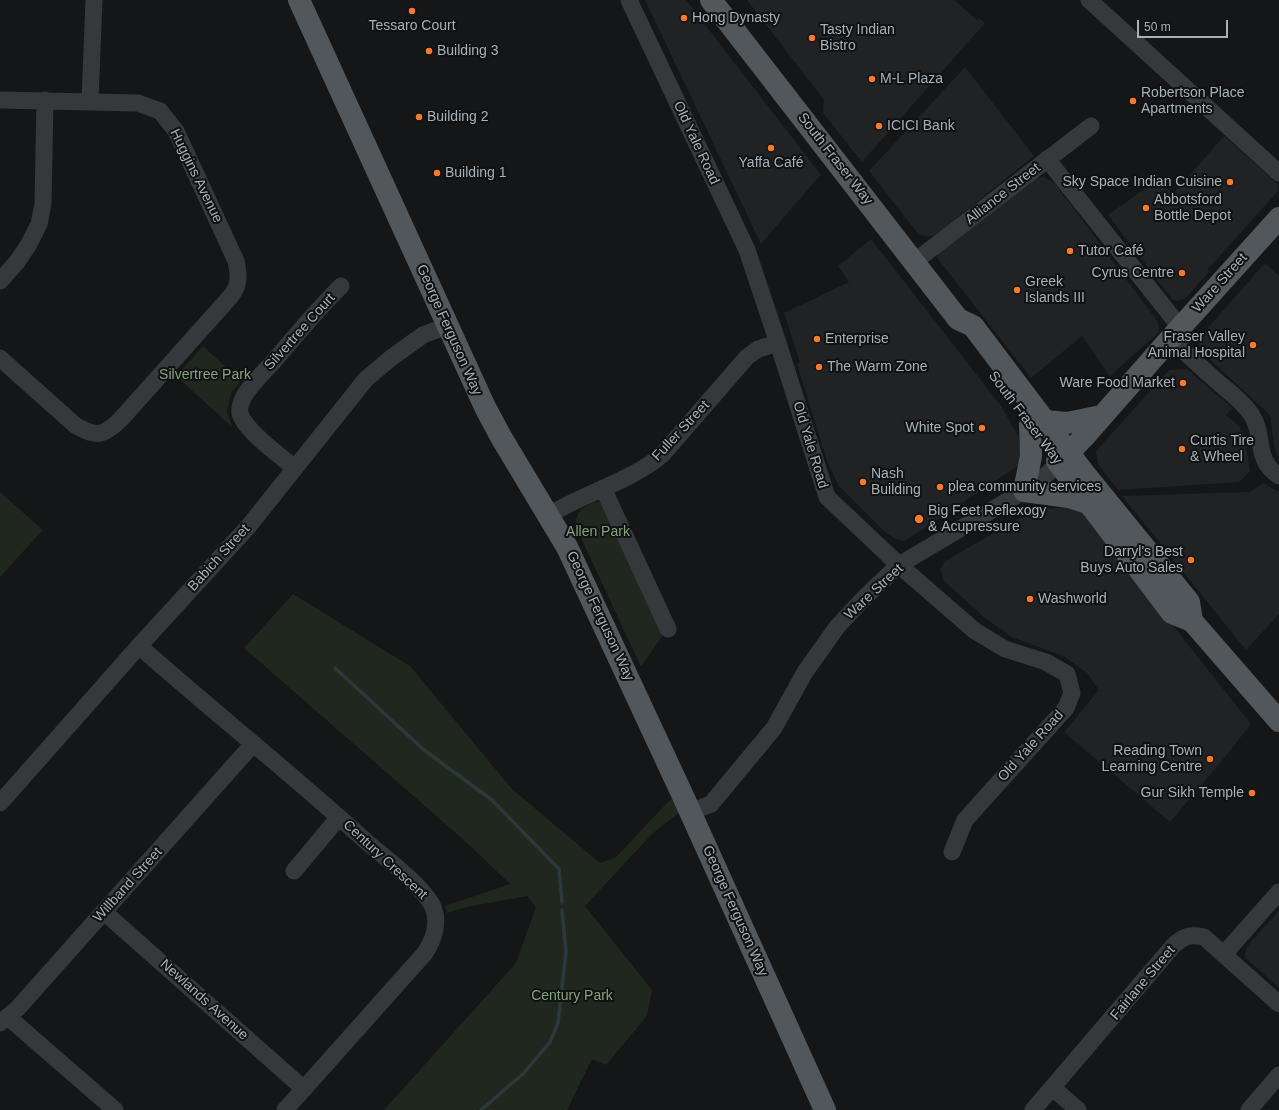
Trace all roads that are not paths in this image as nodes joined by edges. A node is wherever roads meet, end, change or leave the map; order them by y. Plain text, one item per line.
1 (94, 0) edge
2 (299, 0) edge
3 (629, 0) edge
4 (711, 0) edge
5 (1089, 0) edge
6 (0, 100) edge
7 (45, 100) junction
8 (90, 101) junction
9 (1092, 126) dead end
10 (1047, 159) junction
11 (1279, 173) edge
12 (1279, 218) edge
13 (914, 262) junction
14 (0, 281) edge
15 (341, 286) dead end
16 (447, 326) junction
17 (1175, 333) junction
18 (778, 343) junction
19 (0, 358) edge
20 (1102, 416) junction
21 (1037, 422) junction
22 (1064, 458) junction
23 (295, 468) junction
24 (1279, 476) edge
25 (603, 488) junction
26 (1024, 491) junction
27 (1088, 503) junction
28 (549, 514) junction
29 (899, 566) junction
30 (1192, 621) junction
31 (668, 628) dead end
32 (139, 646) junction
33 (1279, 721) edge
34 (253, 744) junction
35 (0, 803) edge
36 (690, 812) junction
37 (339, 817) junction
38 (952, 852) dead end
39 (294, 871) dead end
40 (1279, 892) edge
41 (104, 912) junction
42 (1224, 954) junction
43 (1279, 1004) edge
44 (4, 1020) edge
45 (1279, 1075) edge
46 (1053, 1088) junction
47 (304, 1089) junction
48 (115, 1110) edge
49 (285, 1110) edge
50 (825, 1110) edge
51 (1033, 1110) edge
52 (1078, 1110) edge
53 (1249, 1110) edge

1 - 8 street
2 - 16 main road, George Ferguson Way
3 - 18 street, Old Yale Road
4 - 13 main road, South Fraser Way
5 - 11 street
6 - 7 street, Huggins Avenue
7 - 8 street, Huggins Avenue
7 - 14 street
8 - 19 street, Huggins Avenue
9 - 10 street, Alliance Street
10 - 13 street, Alliance Street
10 - 17 street
12 - 17 main road, Ware Street
13 - 21 main road, South Fraser Way
15 - 23 street, Silvertree Court
16 - 23 street, Babich Street
16 - 28 main road, George Ferguson Way
17 - 20 main road, Ware Street
17 - 24 street
18 - 25 street, Fuller Street
18 - 29 street, Old Yale Road
20 - 21 main road
20 - 22 main road, Ware Street
21 - 22 main road, South Fraser Way
21 - 26 main road
22 - 26 street, Ware Street
22 - 27 main road, South Fraser Way
22 - 30 main road, South Fraser Way
23 - 32 street, Babich Street
25 - 28 street, Fuller Street
25 - 31 street
26 - 27 main road
26 - 29 street, Ware Street
27 - 30 main road, South Fraser Way
28 - 36 main road, George Ferguson Way
29 - 36 street, Ware Street
29 - 38 street, Old Yale Road
30 - 33 main road, South Fraser Way
32 - 34 street, Century Crescent
32 - 35 street, Babich Street
34 - 37 street, Century Crescent
34 - 41 street, Willband Street
36 - 50 main road, George Ferguson Way
37 - 39 street
37 - 47 street, Century Crescent
40 - 42 street
41 - 44 street, Willband Street
41 - 47 street, Newlands Avenue
42 - 43 street, Fairlane Street
42 - 46 street, Fairlane Street
44 - 48 street
45 - 53 street
46 - 51 street, Fairlane Street
46 - 52 street
47 - 49 street, Century Crescent

